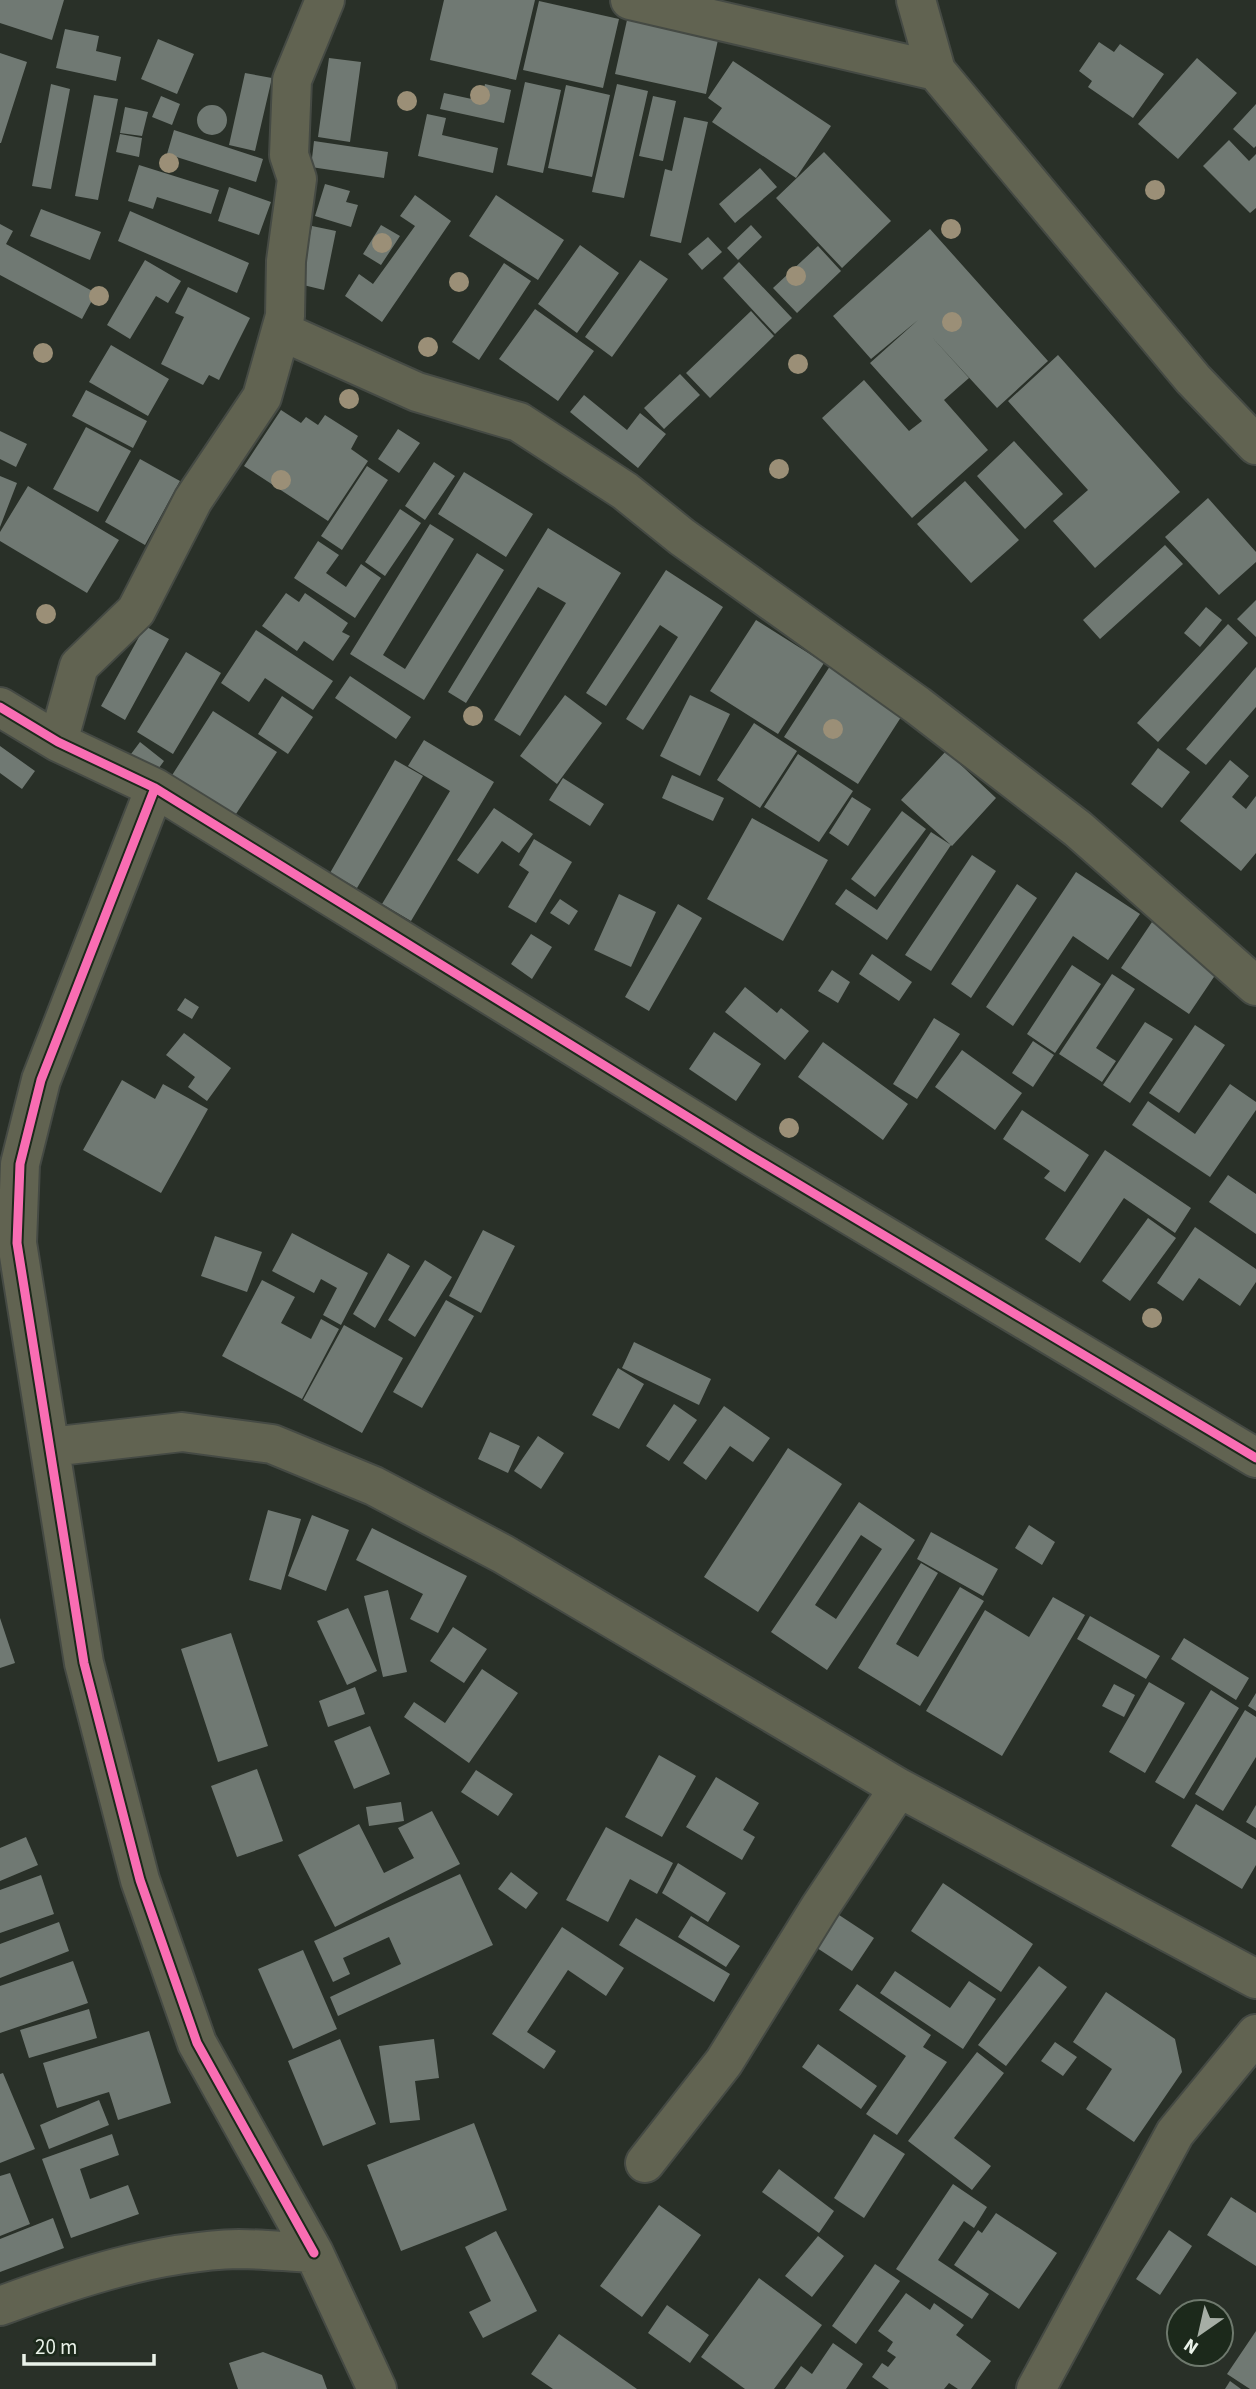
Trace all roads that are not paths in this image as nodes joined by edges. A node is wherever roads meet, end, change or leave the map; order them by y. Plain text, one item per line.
1 (325, 0) edge
2 (630, 0) edge
3 (916, 0) edge
4 (936, 71) junction
5 (282, 332) junction
6 (1256, 445) edge
7 (0, 706) edge
8 (58, 741) junction
9 (155, 788) junction
10 (1256, 986) edge
11 (50, 1447) junction
12 (1256, 1458) edge
13 (899, 1788) junction
14 (1256, 1979) edge
15 (1256, 2034) edge
16 (645, 2163) dead end
17 (314, 2253) junction
18 (0, 2306) edge
19 (377, 2389) edge
20 (1036, 2389) edge

1 - 5 street
2 - 4 street
3 - 4 street
4 - 6 street
5 - 8 street
5 - 10 street
7 - 8 street
8 - 9 street
9 - 11 street
9 - 12 street
11 - 13 street
11 - 17 street
13 - 14 street
13 - 16 street
15 - 20 street
17 - 18 street
17 - 19 street

